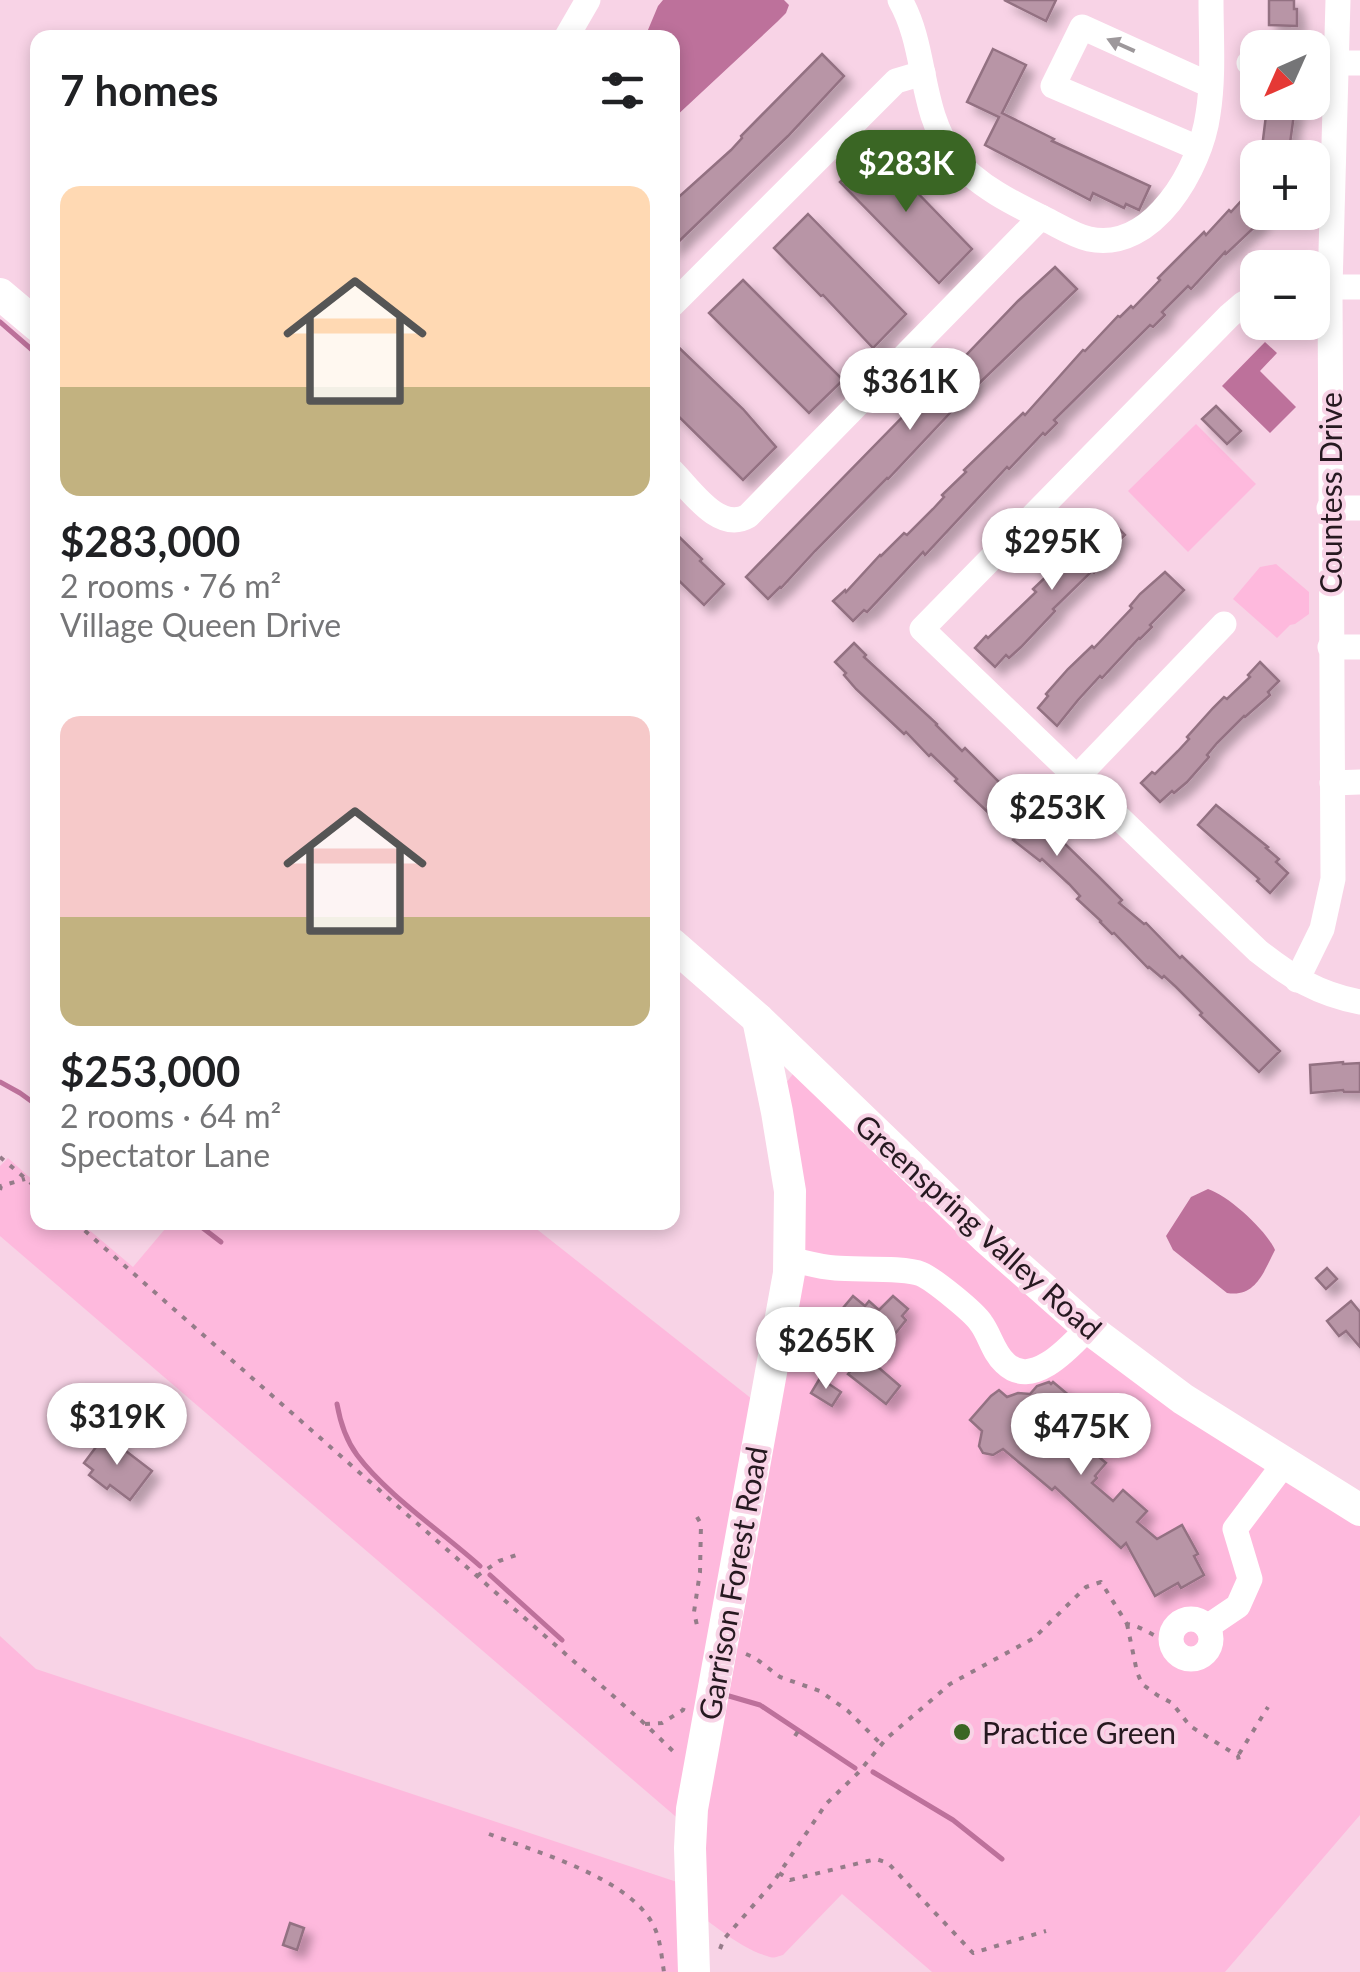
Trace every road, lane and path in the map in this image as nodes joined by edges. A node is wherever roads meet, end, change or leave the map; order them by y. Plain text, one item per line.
1 (588, 0) edge
2 (900, 0) edge
3 (1211, 0) edge
4 (1338, 0) edge
5 (571, 30) edge
6 (1336, 63) edge
7 (923, 73) junction
8 (1210, 85) junction
9 (1198, 148) junction
10 (1041, 217) junction
11 (1323, 250) edge
12 (1330, 287) edge
13 (1360, 287) edge
14 (0, 294) edge
15 (680, 297) edge
16 (1240, 306) edge
17 (30, 319) edge
18 (1323, 340) edge
19 (680, 479) edge
20 (1330, 508) junction
21 (1360, 508) edge
22 (1224, 624) dead end
23 (1330, 647) junction
24 (1360, 647) edge
25 (1077, 776) junction
26 (1360, 782) edge
27 (1332, 783) junction
28 (680, 951) edge
29 (1297, 980) junction
30 (1360, 1002) edge
31 (758, 1019) junction
32 (0, 1157) edge
33 (25, 1178) junction
34 (30, 1182) edge
35 (0, 1187) edge
36 (84, 1230) edge
37 (789, 1260) junction
38 (1088, 1328) junction
39 (1284, 1464) junction
40 (1360, 1510) edge
41 (697, 1518) dead end
42 (522, 1553) dead end
43 (477, 1576) junction
44 (1127, 1624) junction
45 (696, 1627) junction
46 (704, 1635) dead end
47 (696, 1640) dead end
48 (1170, 1642) joint
49 (742, 1652) dead end
50 (688, 1696) dead end
51 (1268, 1707) dead end
52 (645, 1724) junction
53 (802, 1725) dead end
54 (795, 1736) dead end
55 (882, 1745) junction
56 (1238, 1756) junction
57 (700, 1765) junction
58 (1240, 1765) dead end
59 (489, 1834) dead end
60 (779, 1873) junction
61 (1046, 1931) dead end
62 (720, 1948) dead end
63 (664, 1972) edge
64 (694, 1972) edge

1 - 5 street
2 - 7 street
3 - 8 street
4 - 6 street, Countess Drive
6 - 11 street, Countess Drive
7 - 10 street
7 - 15 street
8 - 9 street
8 -> 9 street
9 - 10 street
10 - 19 street
12 - 13 street
14 - 17 main road
16 - 25 street
18 - 20 street, Countess Drive
20 - 21 street
20 - 23 street, Countess Drive
22 - 25 street
23 - 24 street
23 - 27 street, Countess Drive
25 - 29 street
26 - 27 street
27 - 29 street, Countess Drive
28 - 31 main road, Greenspring Valley Road
29 - 30 street
31 - 37 main road, Garrison Forest Road
31 - 38 main road, Greenspring Valley Road
32 - 33 path
33 - 34 path
33 - 35 path
36 - 43 path
37 - 38 street
37 - 57 main road, Garrison Forest Road
38 - 39 main road, Greenspring Valley Road
39 - 40 main road, Greenspring Valley Road
39 - 48 street
41 - 45 path
42 - 43 path
43 - 52 path
44 - 48 path
44 - 55 path
44 - 56 path
45 - 46 path
45 - 47 path
49 - 55 path
50 - 52 path
51 - 56 path
52 - 57 path
53 - 54 path
55 - 60 path
56 - 58 path
57 - 64 main road, Garrison Forest Road
59 - 63 path
60 - 61 path
60 - 62 path

